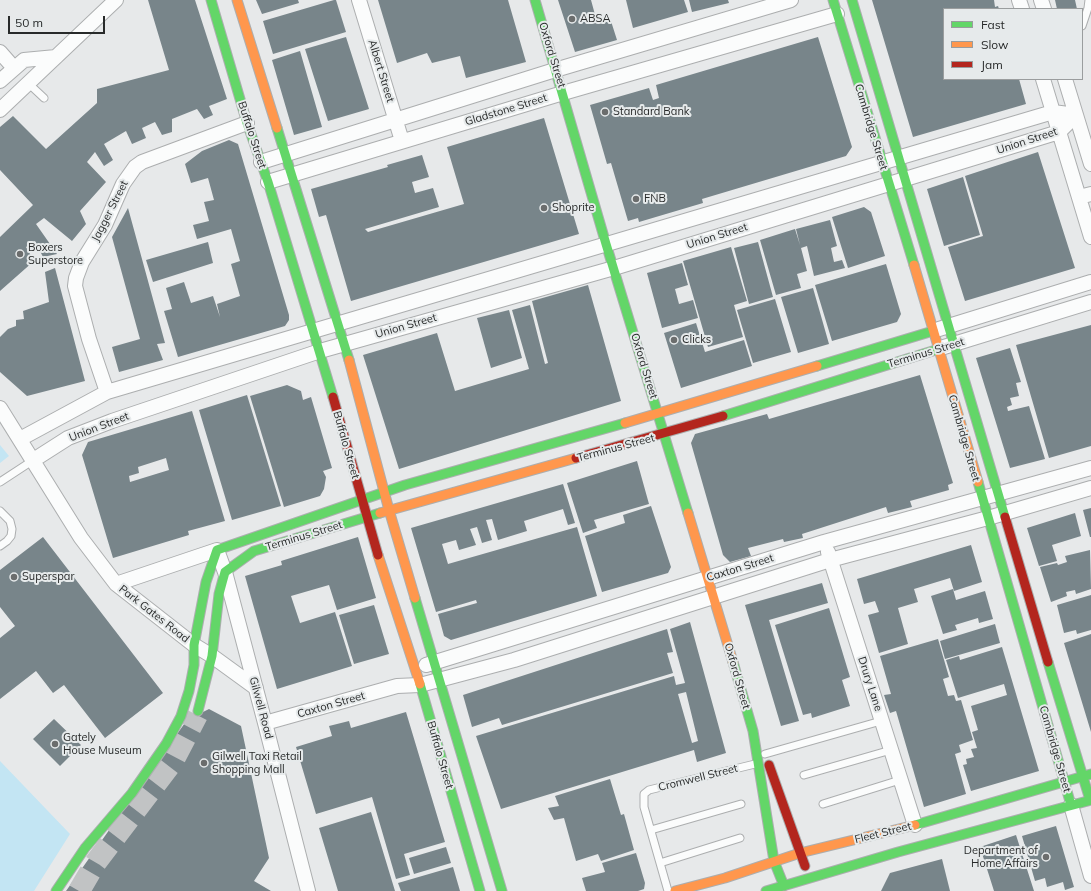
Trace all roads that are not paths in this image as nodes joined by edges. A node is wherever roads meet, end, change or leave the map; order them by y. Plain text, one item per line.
1 (116, 0) edge
2 (211, 0) edge
3 (237, 0) edge
4 (359, 0) edge
5 (535, 0) edge
6 (791, 0) edge
7 (833, 0) edge
8 (852, 0) edge
9 (1089, 0) edge
10 (837, 14) junction
11 (1083, 23) edge
12 (0, 52) edge
13 (56, 57) junction
14 (14, 68) junction
15 (555, 70) junction
16 (1043, 80) edge
17 (1065, 80) edge
18 (0, 81) edge
19 (28, 83) junction
20 (563, 93) junction
21 (44, 98) dead end
22 (0, 110) edge
23 (1053, 112) junction
24 (1076, 115) junction
25 (396, 120) junction
26 (247, 122) junction
27 (1059, 132) junction
28 (402, 141) junction
29 (286, 154) junction
30 (898, 158) junction
31 (261, 162) junction
32 (882, 163) junction
33 (1091, 164) edge
34 (291, 174) junction
35 (904, 178) junction
36 (268, 182) junction
37 (888, 183) junction
38 (1085, 195) edge
39 (1091, 237) edge
40 (606, 244) junction
41 (614, 268) junction
42 (1091, 282) edge
43 (1091, 302) edge
44 (338, 322) junction
45 (948, 326) junction
46 (313, 330) junction
47 (933, 331) junction
48 (344, 343) junction
49 (953, 345) junction
50 (939, 349) junction
51 (320, 351) junction
52 (107, 392) junction
53 (0, 408) edge
54 (659, 414) junction
55 (665, 434) junction
56 (20, 439) junction
57 (32, 461) junction
58 (1091, 468) edge
59 (0, 482) edge
60 (1091, 488) edge
61 (384, 492) junction
62 (998, 495) junction
63 (361, 500) junction
64 (982, 500) junction
65 (389, 510) junction
66 (0, 511) edge
67 (1004, 514) junction
68 (366, 517) junction
69 (988, 518) junction
70 (824, 542) junction
71 (0, 546) edge
72 (217, 550) junction
73 (830, 560) junction
74 (225, 572) junction
75 (708, 578) junction
76 (116, 584) junction
77 (714, 598) junction
78 (194, 645) junction
79 (212, 656) junction
80 (434, 662) junction
81 (414, 669) junction
82 (440, 680) junction
83 (420, 685) junction
84 (397, 686) junction
85 (256, 688) junction
86 (197, 715) tunnel mouth
87 (881, 721) junction
88 (266, 724) junction
89 (753, 731) junction
90 (891, 750) junction
91 (765, 754) junction
92 (758, 763) junction
93 (804, 775) dead end
94 (1087, 775) edge
95 (900, 780) junction
96 (1065, 781) junction
97 (1091, 801) edge
98 (741, 804) dead end
99 (823, 804) dead end
100 (1071, 805) junction
101 (915, 825) junction
102 (651, 830) junction
103 (740, 838) dead end
104 (800, 853) junction
105 (774, 861) junction
106 (660, 863) junction
107 (1091, 876) edge
108 (811, 885) edge
109 (785, 888) edge
110 (56, 891) edge
111 (308, 891) edge
112 (480, 891) edge
113 (502, 891) edge
114 (668, 891) edge
115 (676, 891) edge
116 (766, 891) edge

1 - 13 street
2 - 26 main road, Buffalo Street
3 - 29 main road, Buffalo Street
4 - 25 street, Albert Street
5 - 15 main road, Oxford Street
6 - 15 street, Gladstone Street
7 - 10 main road, Cambridge Street
8 - 30 main road, Cambridge Street
9 - 11 lane
10 - 20 street, Gladstone Street
10 - 32 main road, Cambridge Street
12 - 14 street
13 - 14 street
13 - 19 street
14 - 18 street
15 - 20 main road, Oxford Street
15 - 25 street, Gladstone Street
16 - 23 street
17 - 24 street
19 - 21 lane
19 - 22 street
20 - 28 street, Gladstone Street
20 - 40 main road, Oxford Street
23 - 24 street, Union Street
23 - 27 street
23 - 30 street, Union Street
24 - 27 street, Union Street
24 - 33 street
25 - 28 street, Albert Street
25 - 29 street, Gladstone Street
26 - 31 main road, Buffalo Street
26 - 52 street, Jagger Street
27 - 35 street, Union Street
27 - 38 street
28 - 34 street, Gladstone Street
29 - 31 street, Gladstone Street
29 - 34 main road, Buffalo Street
30 - 32 street, Union Street
30 - 35 main road, Cambridge Street
31 - 36 main road, Buffalo Street
32 - 37 main road, Cambridge Street
32 - 40 street, Union Street
34 - 36 street, Gladstone Street
34 - 44 main road, Buffalo Street
35 - 37 street, Union Street
35 - 45 main road, Cambridge Street
36 - 46 main road, Buffalo Street
37 - 41 street, Union Street
37 - 47 main road, Cambridge Street
38 - 39 street
40 - 41 main road, Oxford Street
40 - 44 street, Union Street
41 - 48 street, Union Street
41 - 54 main road, Oxford Street
42 - 45 street, Terminus Street
43 - 49 street, Terminus Street
44 - 46 street, Union Street
44 - 48 main road, Buffalo Street
45 - 47 street, Terminus Street
45 - 49 main road, Cambridge Street
46 - 51 main road, Buffalo Street
46 - 52 street, Union Street
47 - 50 main road, Cambridge Street
47 - 54 main road, Terminus Street
48 - 51 street, Union Street
48 - 61 main road, Buffalo Street
49 - 50 street, Terminus Street
49 - 62 main road, Cambridge Street
50 - 55 main road, Terminus Street
50 - 64 main road, Cambridge Street
51 - 57 street, Union Street
51 - 63 main road, Buffalo Street
52 - 56 street, Union Street
53 - 56 street, Park Gates Road
54 - 55 main road, Oxford Street
54 - 61 main road, Terminus Street
55 - 65 main road, Terminus Street
55 - 75 main road, Oxford Street
56 - 57 street, Park Gates Road
57 - 59 lane
57 - 76 street, Park Gates Road
58 - 62 street, Caxton Street
60 - 67 street, Caxton Street
61 - 63 main road, Terminus Street
61 - 65 main road, Buffalo Street
62 - 64 street, Caxton Street
62 - 67 main road, Cambridge Street
63 - 68 main road, Buffalo Street
63 - 72 main road, Terminus Street
64 - 69 main road, Cambridge Street
64 - 70 street, Caxton Street
65 - 68 main road, Terminus Street
65 - 80 main road, Buffalo Street
66 - 71 lane
67 - 69 street, Caxton Street
67 - 94 main road, Cambridge Street
68 - 74 main road, Terminus Street
68 - 81 main road, Buffalo Street
69 - 73 street, Caxton Street
69 - 96 main road, Cambridge Street
70 - 73 street, Drury Lane
70 - 75 street, Caxton Street
72 - 74 street, Gilwell Road
72 - 76 street, Terminus Street
72 - 78 main road
73 - 77 street, Caxton Street
73 - 87 street, Drury Lane
74 - 79 main road
74 - 85 street, Gilwell Road
75 - 77 main road, Oxford Street
75 - 80 street, Caxton Street
76 - 78 street, Park Gates Road
77 - 82 street, Caxton Street
77 - 89 main road, Oxford Street
78 - 79 street, Park Gates Road
78 - 110 main road
79 - 85 street, Park Gates Road
79 - 86 main road
80 - 81 street, Caxton Street
80 - 82 main road, Buffalo Street
81 - 83 main road, Buffalo Street
81 - 84 street, Caxton Street
82 - 83 street, Caxton Street
82 - 113 main road, Buffalo Street
83 - 84 street, Caxton Street
83 - 112 main road, Buffalo Street
84 - 88 street, Caxton Street
85 - 88 street, Gilwell Road
87 - 90 street, Drury Lane
87 - 91 lane
88 - 111 street, Gilwell Road
89 - 91 main road, Oxford Street
89 - 92 main road, Oxford Street
90 - 93 lane
90 - 95 street, Drury Lane
91 - 104 main road, Oxford Street
92 - 102 lane, Cromwell Street
92 - 105 main road, Oxford Street
94 - 96 main road, Fleet Street
94 - 97 main road, Cambridge Street
95 - 99 lane
95 - 101 street, Drury Lane
96 - 100 main road, Cambridge Street
96 - 101 main road, Fleet Street
97 - 100 main road, Fleet Street
98 - 102 lane
100 - 107 street, Cambridge Street
100 - 108 main road, Fleet Street
101 - 104 main road, Fleet Street
102 - 106 lane, Cromwell Street
103 - 106 lane
104 - 105 main road, Fleet Street
104 - 108 main road, Oxford Street
105 - 109 main road, Oxford Street
105 - 115 main road, Fleet Street
106 - 114 lane, Cromwell Street
108 - 109 main road, Fleet Street
109 - 116 main road, Fleet Street

